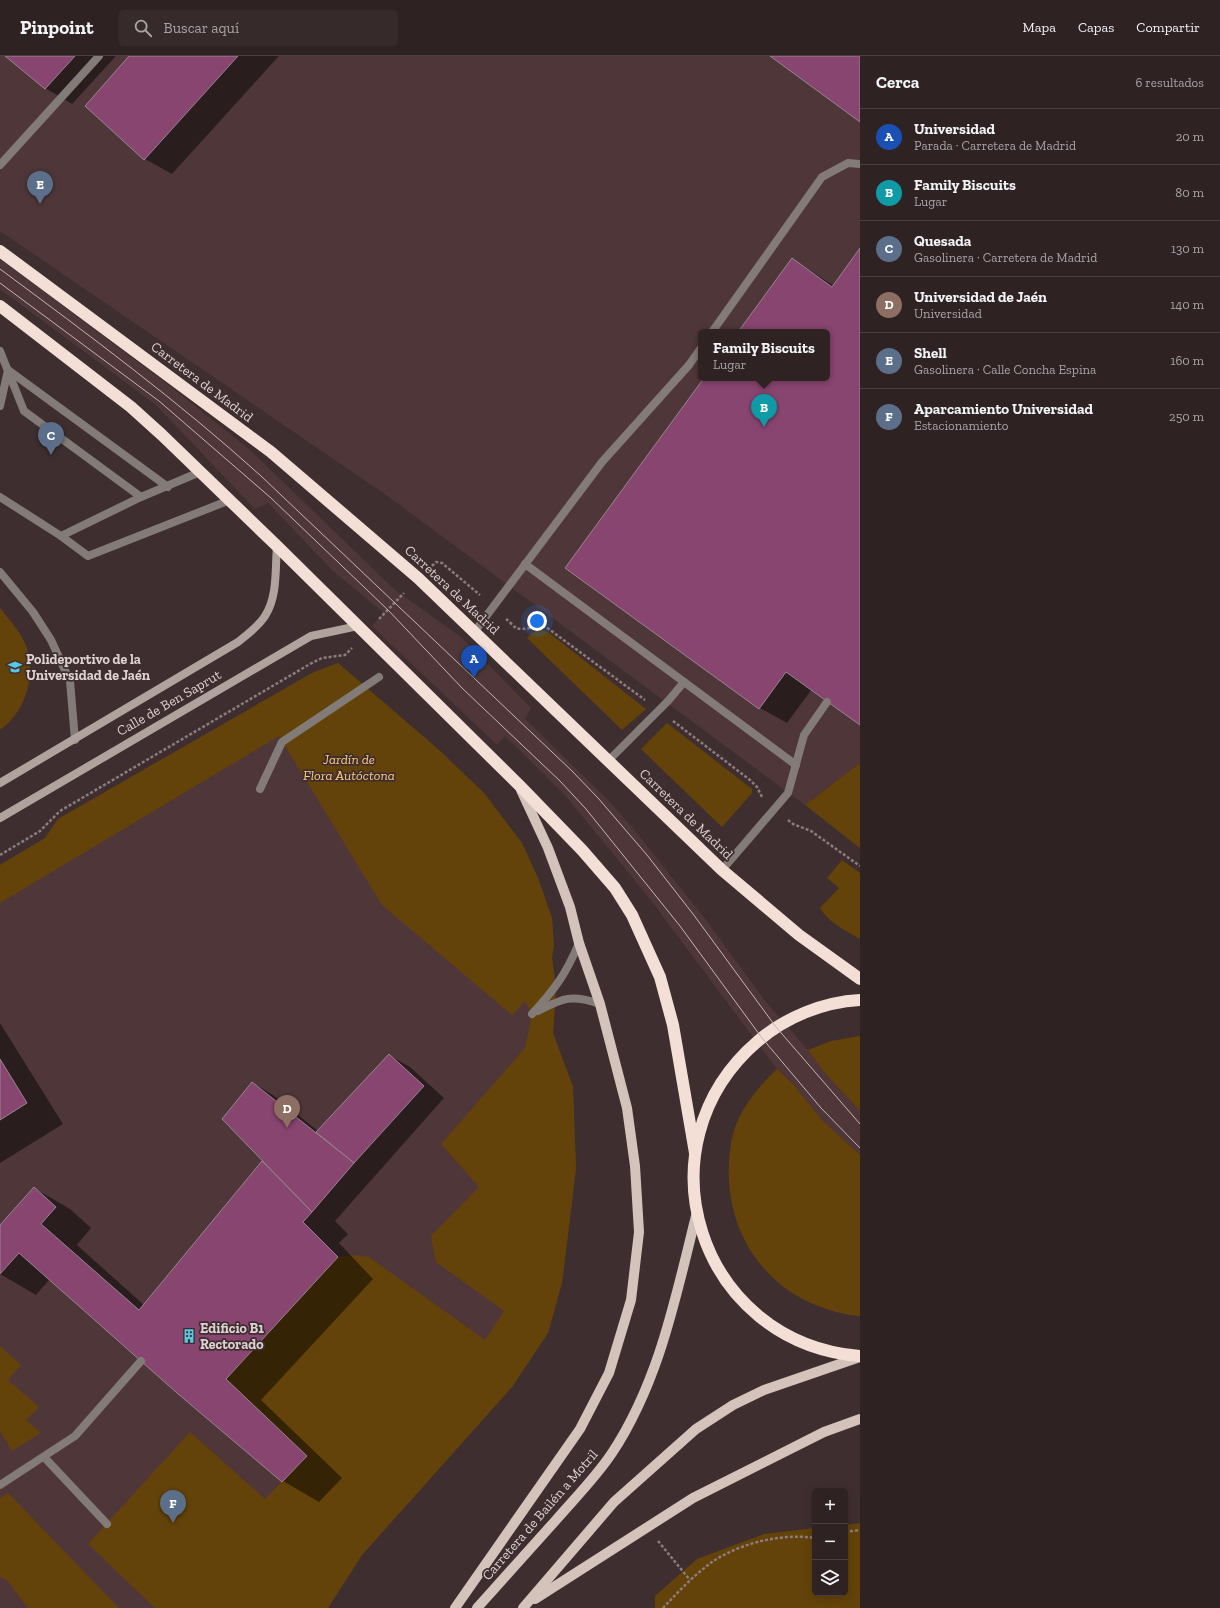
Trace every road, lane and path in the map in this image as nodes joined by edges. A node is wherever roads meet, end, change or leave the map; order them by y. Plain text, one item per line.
1 (99, 56) edge
2 (860, 164) edge
3 (0, 165) edge
4 (0, 251) edge
5 (0, 306) edge
6 (714, 329) edge
7 (0, 351) edge
8 (698, 352) edge
9 (8, 370) junction
10 (0, 406) edge
11 (200, 472) junction
12 (168, 487) junction
13 (0, 497) edge
14 (141, 497) junction
15 (230, 500) junction
16 (61, 536) junction
17 (277, 546) junction
18 (525, 564) junction
19 (0, 572) edge
20 (418, 578) junction
21 (479, 594) dead end
22 (509, 621) dead end
23 (361, 630) junction
24 (475, 632) junction
25 (379, 677) dead end
26 (684, 682) junction
27 (827, 702) dead end
28 (659, 710) junction
29 (75, 740) junction
30 (609, 760) junction
31 (796, 765) junction
32 (0, 783) edge
33 (520, 786) junction
34 (260, 789) dead end
35 (763, 799) dead end
36 (0, 818) edge
37 (793, 824) dead end
38 (0, 855) edge
39 (860, 866) edge
40 (722, 870) junction
41 (579, 943) junction
42 (860, 978) edge
43 (860, 1000) edge
44 (600, 1004) junction
45 (695, 1153) junction
46 (696, 1212) junction
47 (860, 1357) edge
48 (141, 1361) dead end
49 (860, 1419) edge
50 (44, 1456) junction
51 (0, 1485) edge
52 (107, 1524) dead end
53 (860, 1530) edge
54 (848, 1532) edge
55 (812, 1537) edge
56 (655, 1538) dead end
57 (690, 1580) junction
58 (526, 1606) edge
59 (455, 1608) edge
60 (477, 1608) edge
61 (663, 1608) edge

1 - 3 street
2 - 6 street
4 - 20 highway, Carretera de Madrid
5 - 11 highway
7 - 9 street
8 - 18 street
9 - 10 street
9 - 12 street
9 - 14 street
11 - 12 street
11 - 15 highway
12 - 14 street
13 - 16 street
14 - 16 street
15 - 16 street
15 - 17 highway
17 - 23 highway
17 - 29 street, Calle de Ben Saprut
18 - 24 street
18 - 26 street
19 - 29 street
20 - 21 path
20 - 23 path
20 - 24 highway, Carretera de Madrid
22 - 28 path
23 - 33 highway
23 - 36 street, Calle de Ben Saprut
23 - 38 path
24 - 30 highway, Carretera de Madrid
25 - 34 street
26 - 28 street
26 - 31 street
27 - 31 street
28 - 30 street
28 - 35 path
29 - 32 street, Calle de Ben Saprut
30 - 40 highway, Carretera de Madrid
31 - 40 street
33 - 41 main road
33 - 45 highway
37 - 39 path
40 - 42 highway, Carretera de Madrid
41 - 44 main road
41 - 44 street
43 - 45 highway
44 - 59 main road
45 - 46 highway
46 - 47 highway
46 - 60 main road, Carretera de Bailén a Motril
47 - 58 main road
48 - 50 street
49 - 58 main road
50 - 51 street
50 - 52 street
53 - 54 path
55 - 57 path
56 - 57 path
57 - 61 path

